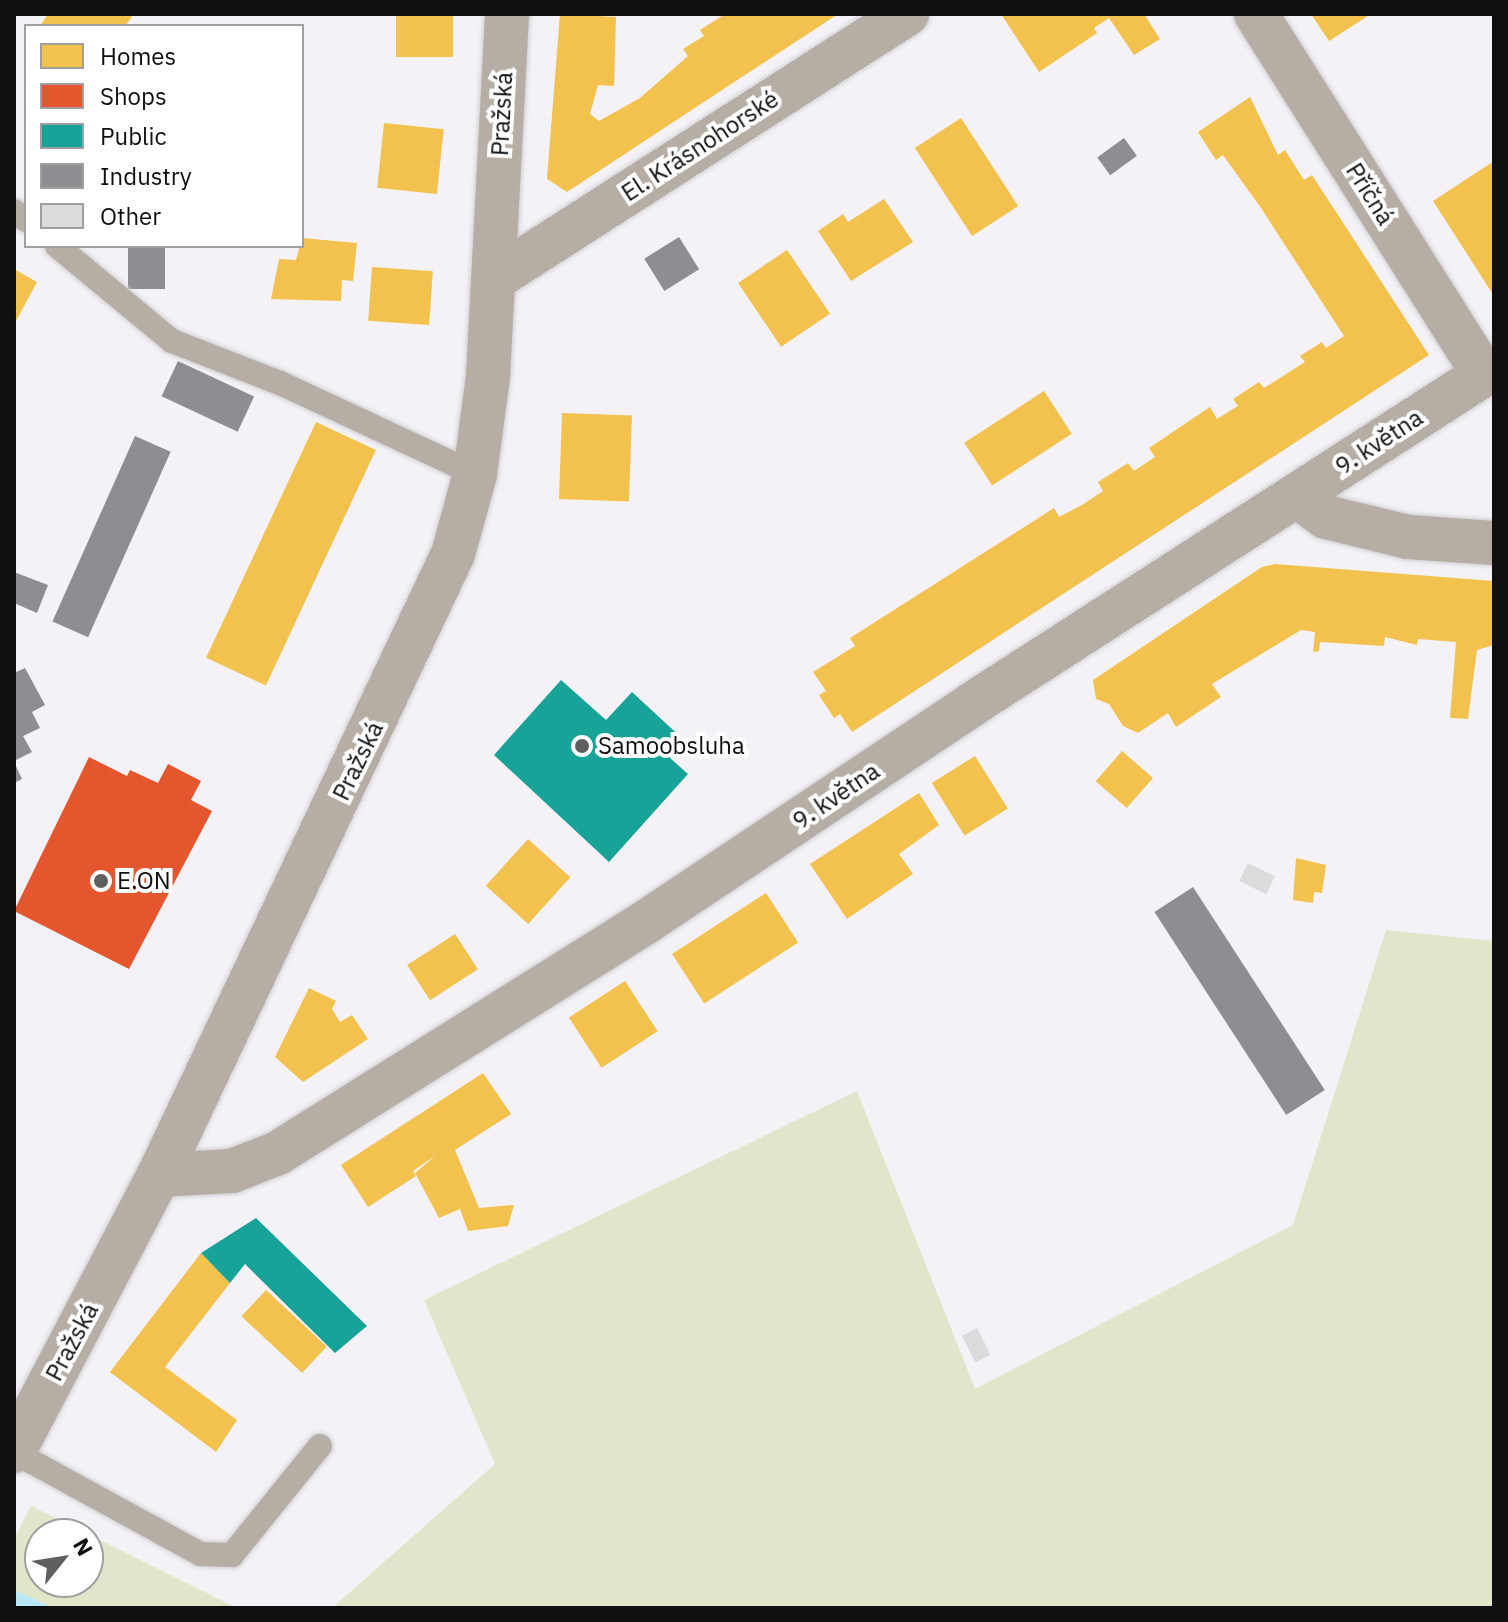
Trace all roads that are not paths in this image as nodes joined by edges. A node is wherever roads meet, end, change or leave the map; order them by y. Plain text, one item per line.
1 (507, 14) edge
2 (907, 14) edge
3 (1256, 14) edge
4 (59, 248) edge
5 (494, 279) junction
6 (1489, 371) edge
7 (475, 474) junction
8 (1297, 496) junction
9 (1494, 543) edge
10 (159, 1175) junction
11 (320, 1446) dead end
12 (14, 1452) edge

1 - 5 street, Pražská
2 - 5 street, El. Krásnohorské
3 - 6 street, Příčná
4 - 7 lane
5 - 7 street, Pražská
6 - 8 street, 9. května
7 - 10 street, Pražská
8 - 9 street
8 - 10 street, 9. května
10 - 12 street, Pražská
11 - 12 lane

